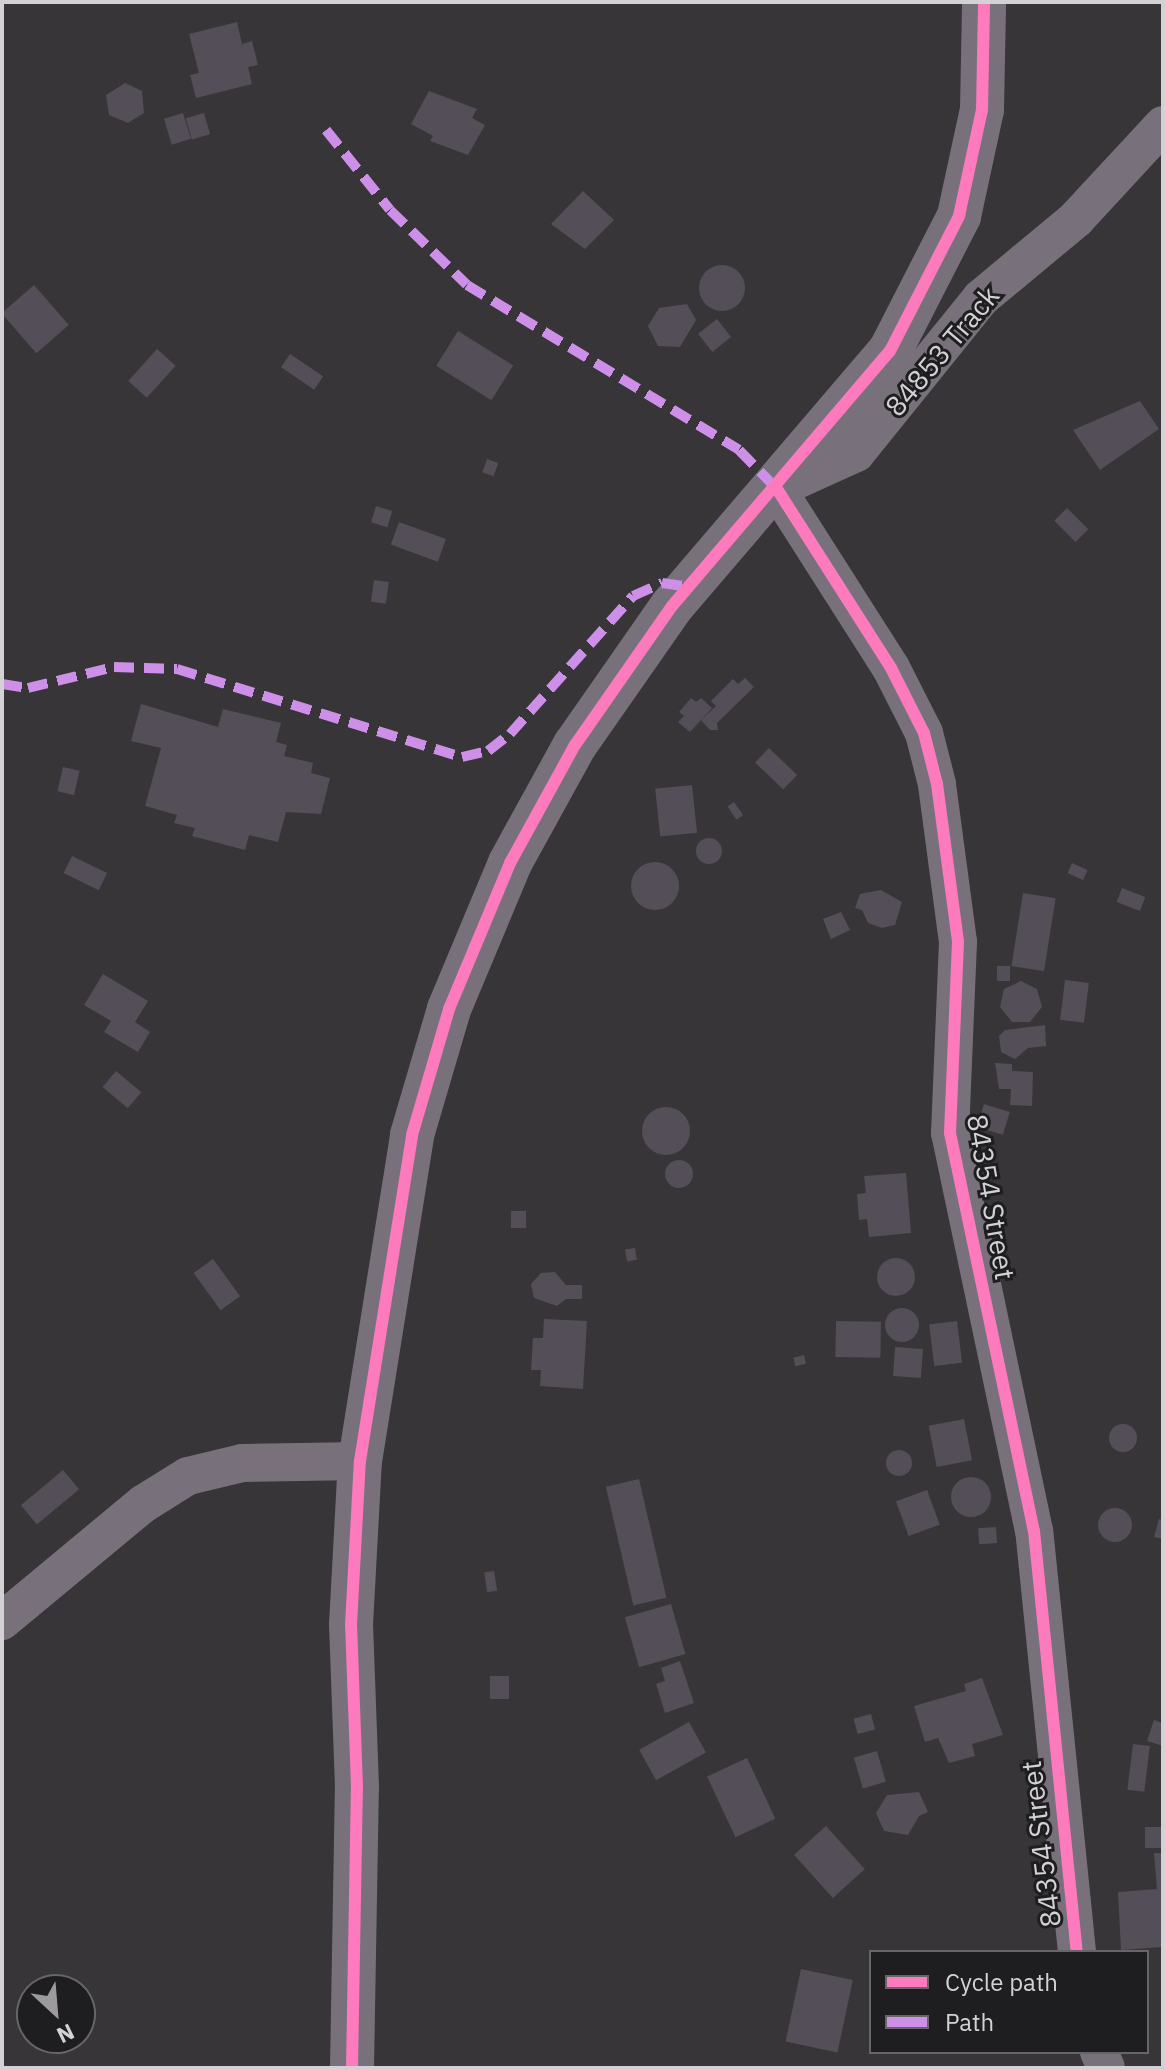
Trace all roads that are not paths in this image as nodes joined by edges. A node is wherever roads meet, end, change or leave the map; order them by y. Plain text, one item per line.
1 (984, 2) edge
2 (1163, 125) edge
3 (777, 489) junction
4 (360, 1461) junction
5 (2, 1621) edge
6 (1077, 1950) edge
7 (352, 2068) edge

1 - 3 street
2 - 3 street, 84853 Track
3 - 4 street
3 - 6 street, 84354 Street
4 - 5 street
4 - 7 street

